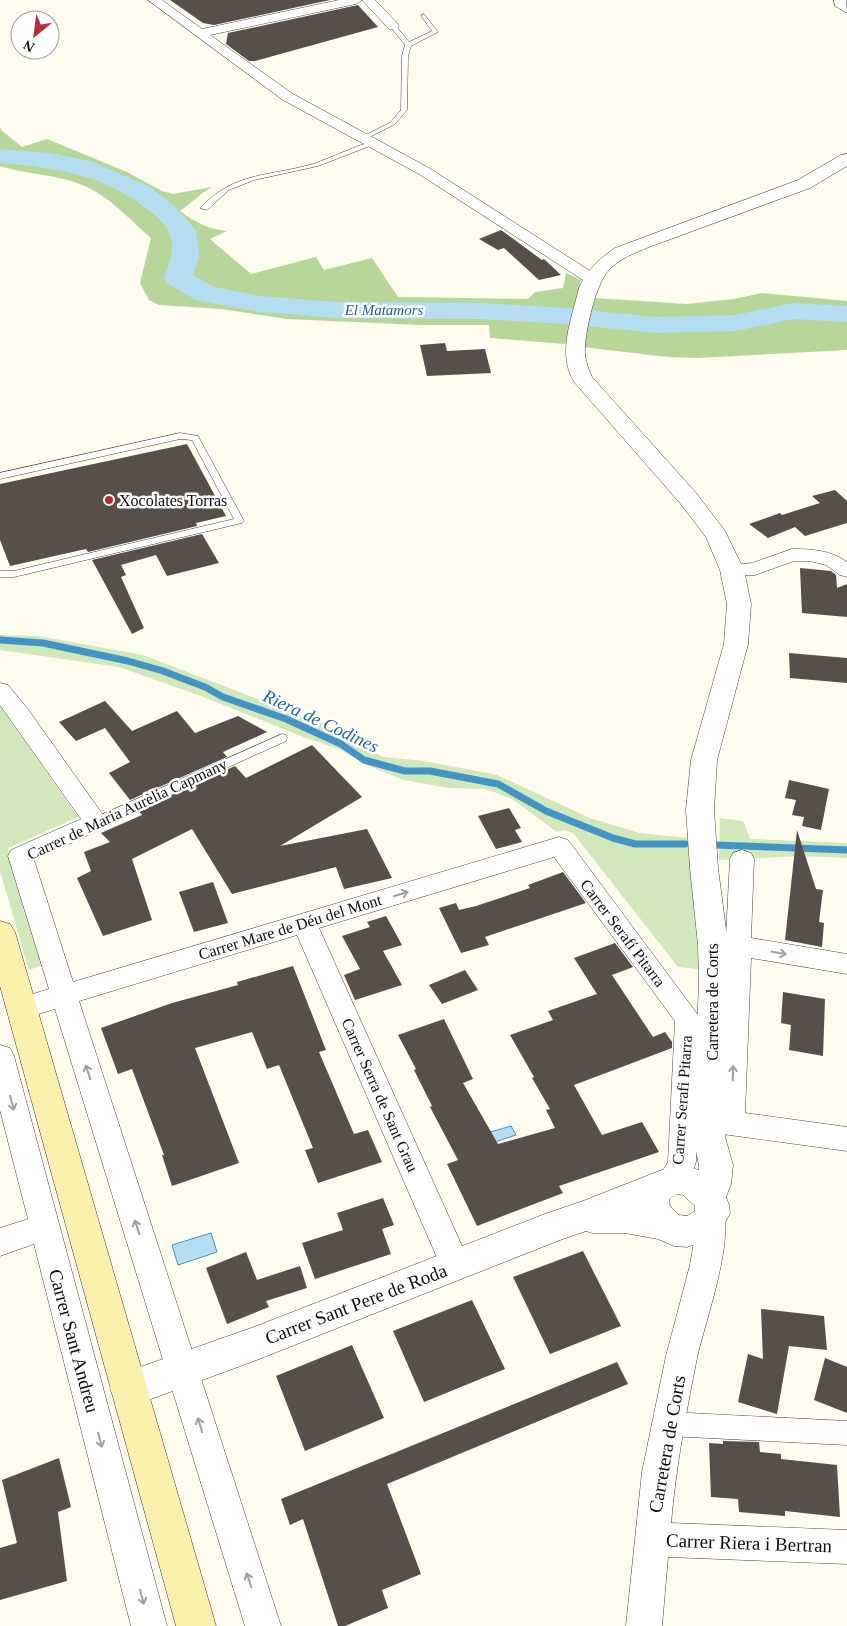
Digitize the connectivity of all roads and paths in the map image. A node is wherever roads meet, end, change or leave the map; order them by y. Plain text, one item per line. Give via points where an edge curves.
1 (154, 0) edge
2 (356, 0) edge
3 (368, 0) edge
4 (840, 0) edge
5 (847, 9) edge
6 (424, 16) dead end
7 (393, 26) joint
8 (202, 33) junction
9 (408, 44) junction
10 (368, 141) junction
11 (847, 159) edge
12 (204, 208) dead end
13 (560, 259) junction
14 (609, 261) junction
15 (590, 283) junction
16 (0, 476) edge
17 (732, 570) junction
18 (847, 571) edge
19 (0, 574) edge
20 (0, 690) edge
21 (282, 738) dead end
22 (96, 822) junction
23 (559, 846) joint
24 (742, 859) dead end
25 (304, 923) junction
26 (0, 932) edge
27 (726, 946) junction
28 (847, 964) edge
29 (64, 995) junction
30 (22, 1008) junction
31 (688, 1019) joint
32 (0, 1056) edge
33 (717, 1127) junction
34 (847, 1139) edge
35 (670, 1182) junction
36 (710, 1205) junction
37 (583, 1219) junction
38 (45, 1227) junction
39 (671, 1228) junction
40 (0, 1242) edge
41 (705, 1265) junction
42 (456, 1266) junction
43 (182, 1369) junction
44 (129, 1390) junction
45 (668, 1424) junction
46 (847, 1433) edge
47 (652, 1539) junction
48 (847, 1547) edge
49 (149, 1626) edge
50 (196, 1626) edge
51 (263, 1626) edge
52 (644, 1626) edge

1 - 8 street
2 - 8 street
3 - 7 street
4 - 5 street
6 - 9 lane via 435,32
7 - 9 lane
8 - 10 street via 294,101
9 - 10 lane via 404,110 393,123
10 - 12 lane via 316,165 252,178 227,189
10 - 13 street via 440,180
11 - 14 street via 804,184 643,243
13 - 14 street
13 - 15 street
14 - 15 street
15 - 17 street, Carretera de Corts via 575,347 582,380 702,516 717,536
16 - 19 lane via 180,436 196,438 239,521 14,574
17 - 18 street via 755,569 792,555 811,555 833,561
17 - 27 street, Carretera de Corts via 738,604 738,632 712,720 704,760 700,810 704,868
20 - 22 street
21 - 22 lane, Carrer de Maria Aurèlia Capmany
22 - 29 street, Carrer de Maria Aurèlia Capmany via 20,856
25 -> 23 street, Carrer Mare de Déu del Mont
23 - 31 street, Carrer Serafí Pitarra
24 - 27 street
25 - 29 street, Carrer Mare de Déu del Mont
25 - 42 street, Carrer Serra de Sant Grau
26 - 30 main road
27 -> 28 street
27 - 33 street, Carretera de Corts via 714,1007
29 - 30 street, Carrer Mare de Déu del Mont
43 -> 29 street
30 - 44 main road
31 - 35 street, Carrer Serafi Pitarra via 682,1162
32 -> 38 street, Carrer Sant Andreu
33 - 34 street
33 - 35 street, Carretera de Corts via 697,1163
33 - 36 street, Carretera de Corts
35 - 36 street via 695,1183
35 - 37 street, Carrer Sant Pere de Roda
35 - 39 street via 653,1195 652,1205 655,1215
36 - 39 street via 708,1221 701,1228 691,1231
36 - 41 street, Carretera de Corts via 711,1229
37 - 39 street, Carrer Sant Pere de Roda via 625,1218
37 - 42 street, Carrer Sant Pere de Roda via 557,1225
38 - 40 street
38 -> 49 street, Carrer Sant Andreu
39 - 41 street via 694,1246
41 - 45 street, Carretera de Corts
42 - 43 street, Carrer Sant Pere de Roda
43 - 44 street, Carrer Sant Pere de Roda
51 -> 43 street
44 - 50 main road
45 - 46 street
45 - 47 street, Carretera de Corts
47 - 48 street, Carrer Riera i Bertran
47 - 52 street, Carretera de Corts

